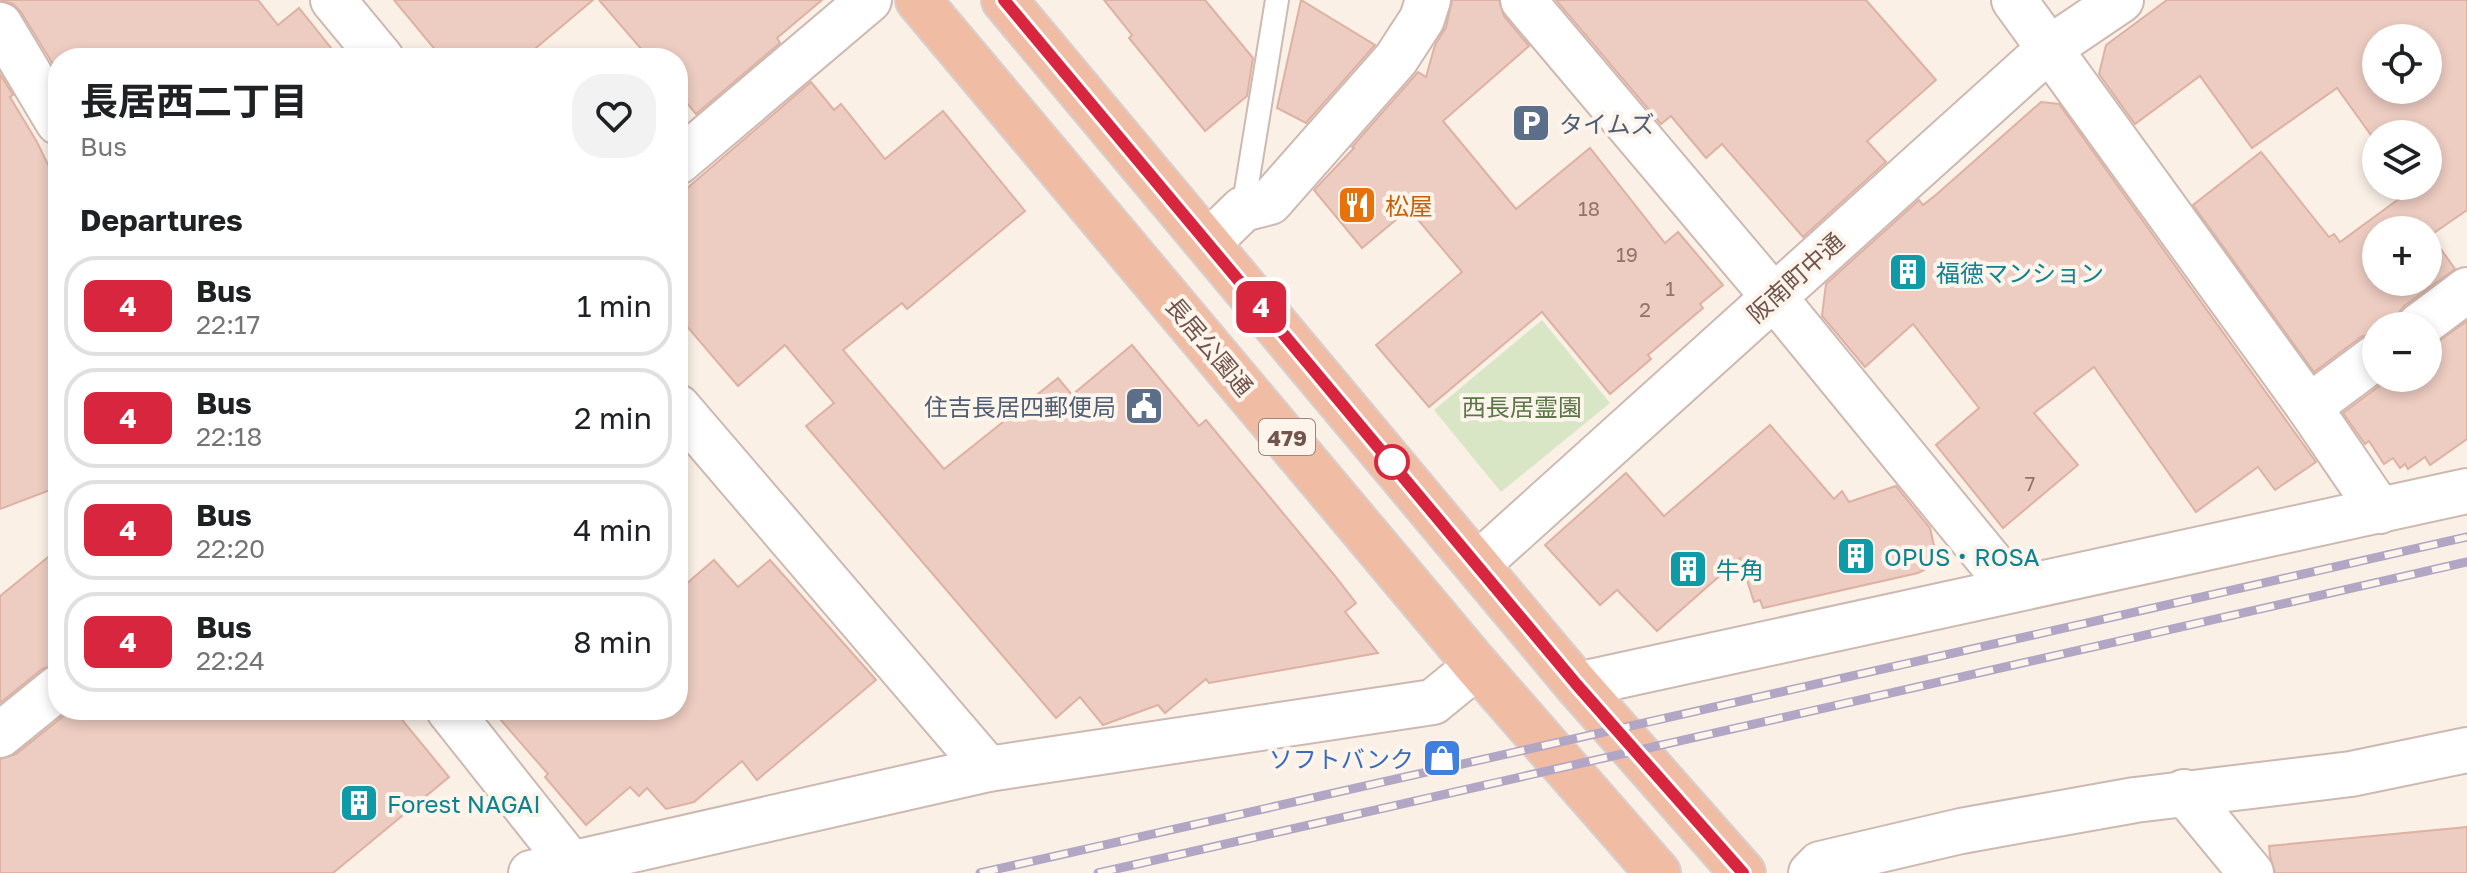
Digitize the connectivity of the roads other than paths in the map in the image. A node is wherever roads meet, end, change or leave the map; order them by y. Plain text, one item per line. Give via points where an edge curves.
1 (333, 0) edge
2 (869, 0) edge
3 (918, 0) edge
4 (1004, 0) edge
5 (1277, 0) edge
6 (1428, 0) edge
7 (1523, 0) edge
8 (2014, 0) edge
9 (2121, 0) edge
10 (0, 25) edge
11 (373, 48) edge
12 (2050, 48) junction
13 (48, 105) edge
14 (688, 154) edge
15 (1243, 209) junction
16 (1208, 243) junction
17 (2467, 290) edge
18 (1773, 296) junction
19 (2438, 312) edge
20 (2362, 367) edge
21 (2309, 407) junction
22 (688, 419) edge
23 (2467, 491) edge
24 (2380, 511) junction
25 (1478, 564) junction
26 (2013, 589) junction
27 (1477, 666) junction
28 (1577, 685) junction
29 (48, 696) edge
30 (467, 720) edge
31 (0, 735) edge
32 (2467, 750) edge
33 (988, 769) junction
34 (2184, 792) junction
35 (551, 868) edge
36 (1658, 873) edge
37 (1743, 873) edge
38 (1811, 873) edge
39 (2251, 873) edge

1 - 11 street
2 - 14 street
3 - 27 highway, 長居公園通 / 479
4 - 16 highway, 479
5 - 15 lane
6 - 15 street via 1396,59 1344,119 1270,202
7 - 18 street
8 - 12 street
9 - 12 street, 阪南町中通
10 - 13 street
12 - 18 street, 阪南町中通
12 - 21 street
15 - 16 street
16 - 25 highway, 479
17 - 19 street
18 - 25 street, 阪南町中通
18 - 26 street
20 - 21 street
21 - 24 street
22 - 33 street
23 - 24 street
24 - 26 street
25 - 28 highway, 479
26 - 28 street
27 - 33 street via 1433,702
27 - 36 highway, 長居公園通 / 479
28 - 37 highway, 479
29 - 31 street
30 - 35 street
32 - 34 street via 2351,774
33 - 35 street
34 - 38 street via 1961,831 1820,864
34 - 39 street

